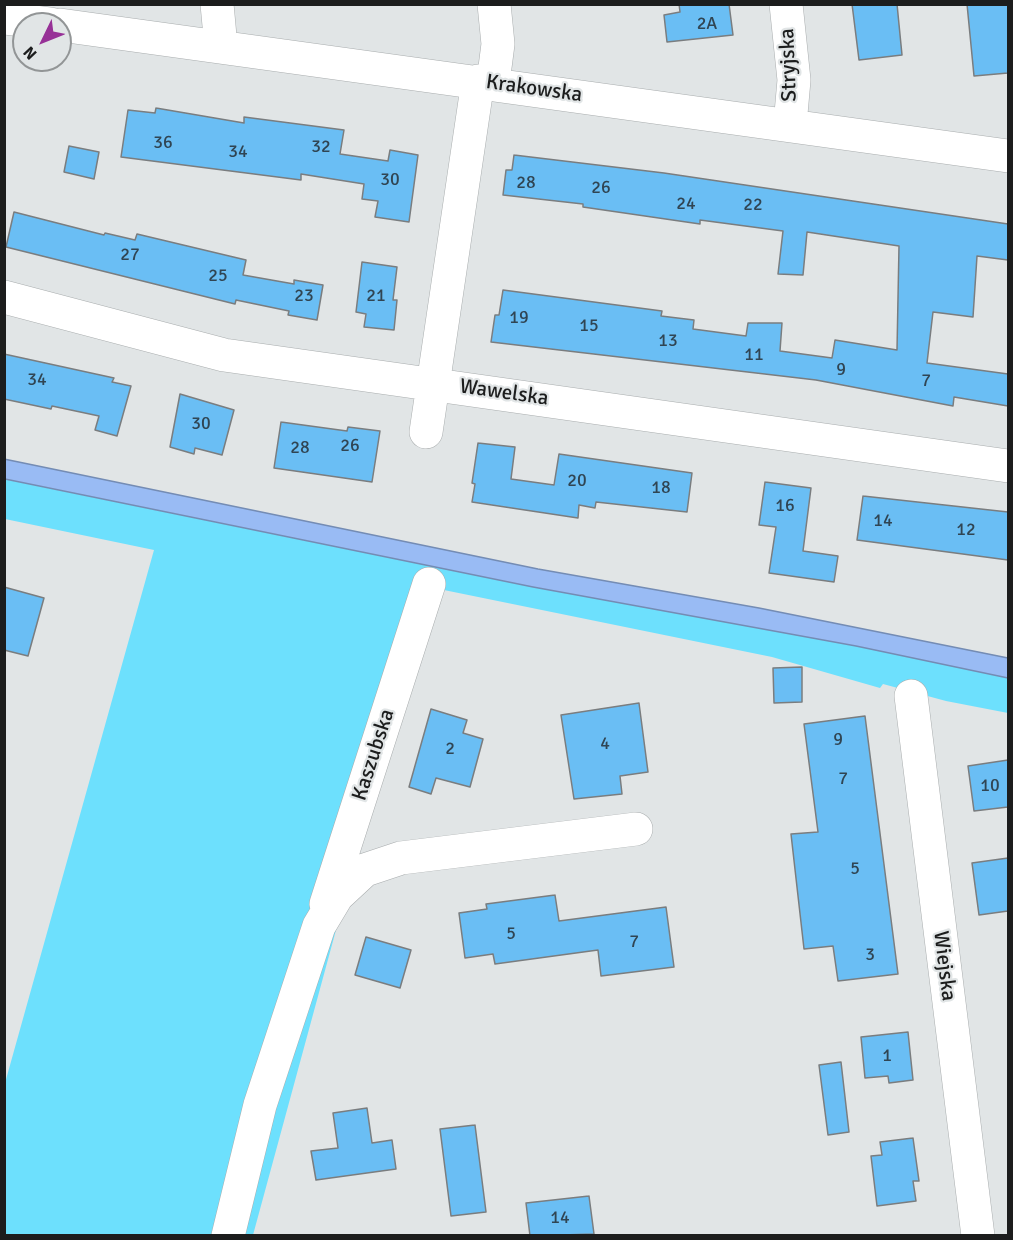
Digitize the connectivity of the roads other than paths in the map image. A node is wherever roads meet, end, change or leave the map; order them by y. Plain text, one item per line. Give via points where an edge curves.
1 (217, 4) edge
2 (494, 4) edge
3 (786, 4) edge
4 (82, 20) edge
5 (221, 47) junction
6 (485, 82) junction
7 (790, 125) junction
8 (1008, 156) edge
9 (4, 297) edge
10 (434, 384) junction
11 (426, 432) dead end
12 (1008, 466) edge
13 (429, 584) dead end
14 (910, 696) dead end
15 (636, 829) dead end
16 (319, 926) junction
17 (228, 1236) edge
18 (978, 1236) edge

1 - 5 street
2 - 6 street via 498,44
3 - 7 street, Stryjska via 794,80
4 - 5 street, Krakowska
5 - 6 street, Krakowska
6 - 7 street, Krakowska
6 - 10 street
7 - 8 street, Krakowska
9 - 10 street, Wawelska via 224,355
10 - 11 street
10 - 12 street, Wawelska
13 - 16 street, Kaszubska
14 - 18 street, Wiejska
15 - 16 street, Kaszubska via 401,858 365,870 337,897
16 - 17 street, Kaszubska via 260,1105

